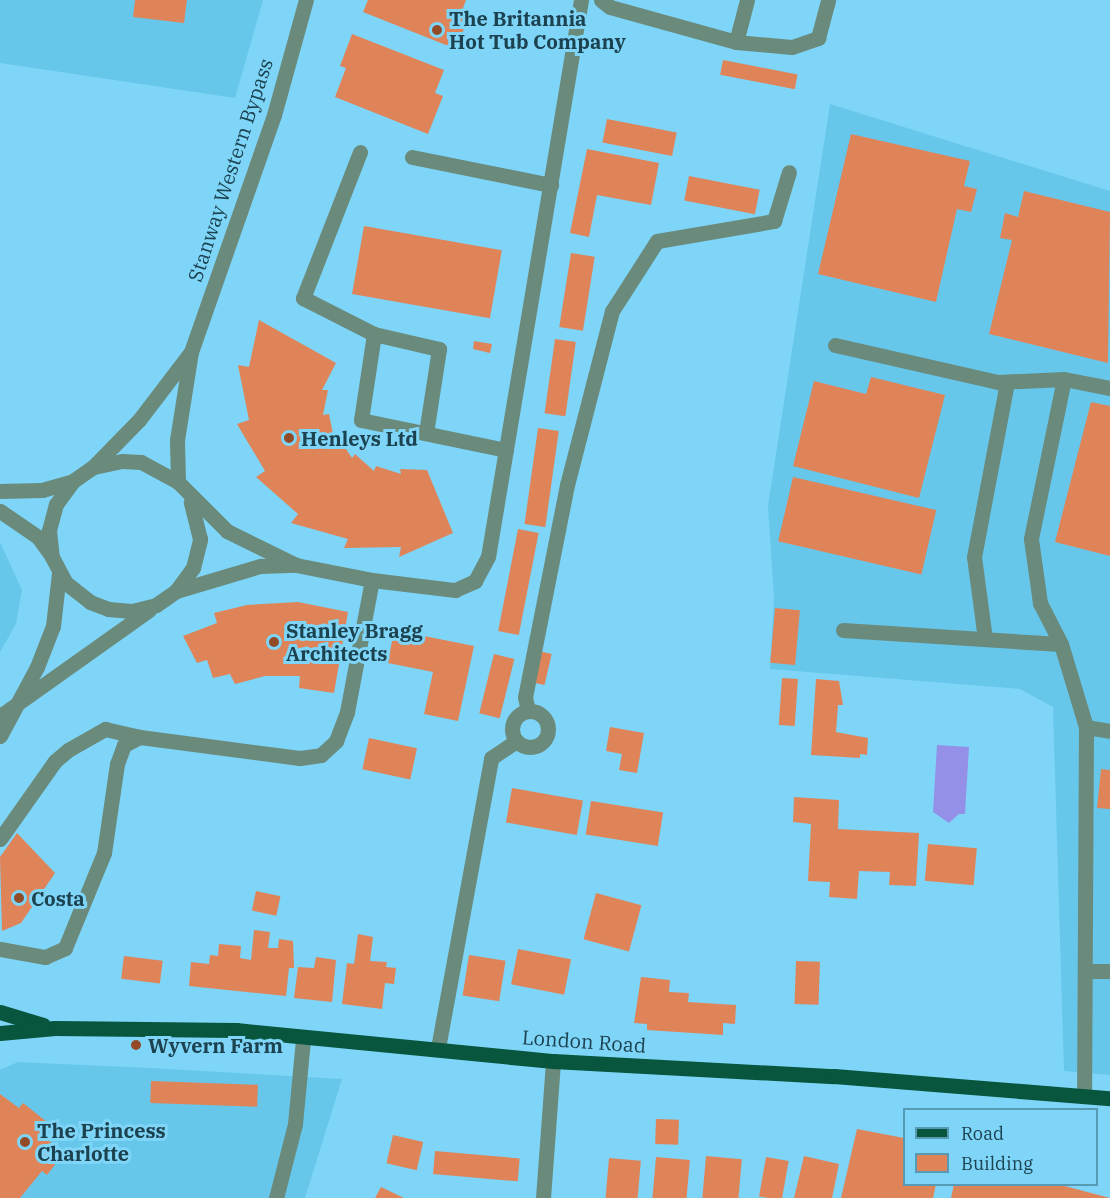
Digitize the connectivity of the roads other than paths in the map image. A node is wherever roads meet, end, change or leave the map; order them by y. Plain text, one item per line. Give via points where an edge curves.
1 (306, 0) edge
2 (581, 0) edge
3 (601, 0) edge
4 (747, 0) edge
5 (828, 0) edge
6 (736, 42) junction
7 (360, 152) dead end
8 (412, 157) dead end
9 (789, 172) dead end
10 (551, 185) junction
11 (374, 334) junction
12 (835, 345) dead end
13 (191, 352) junction
14 (1064, 379) junction
15 (1006, 382) junction
16 (1110, 388) edge
17 (426, 433) junction
18 (506, 450) junction
19 (93, 467) junction
20 (73, 481) junction
21 (178, 482) junction
22 (0, 491) edge
23 (189, 496) junction
24 (0, 511) edge
25 (52, 557) junction
26 (296, 565) junction
27 (59, 573) junction
28 (372, 580) junction
29 (176, 591) junction
30 (156, 605) junction
31 (843, 630) dead end
32 (985, 639) junction
33 (1061, 644) junction
34 (16, 707) junction
35 (528, 711) junction
36 (0, 717) edge
37 (1086, 727) junction
38 (1110, 731) edge
39 (0, 736) edge
40 (140, 737) junction
41 (516, 741) junction
42 (0, 838) edge
43 (0, 949) edge
44 (1086, 971) junction
45 (1110, 971) edge
46 (0, 1012) edge
47 (55, 1029) junction
48 (0, 1033) edge
49 (303, 1039) junction
50 (438, 1048) junction
51 (553, 1061) junction
52 (1084, 1095) junction
53 (1110, 1098) edge
54 (276, 1198) edge
55 (543, 1198) edge

1 - 13 street, Stanway Western Bypass via 274,115
2 - 10 street
3 - 6 street via 610,7
4 - 6 street
5 - 6 street via 818,38 792,46
7 - 11 street via 303,298
8 - 10 street
9 - 35 street via 774,221 657,241 612,311 567,485 525,697
10 - 18 street
11 - 17 street via 439,349
11 - 17 street via 361,420
12 - 15 street
13 - 19 street, Stanway Western Bypass via 139,420
13 - 21 street, Stanway Western Bypass via 177,440
14 - 15 street
14 - 16 street
14 - 33 street via 1031,539 1040,603
15 - 32 street via 974,557
17 - 18 street
18 - 28 street via 488,557 475,581 455,590
19 - 20 street
19 - 21 street via 141,462
20 - 22 street via 42,490
20 - 25 street via 56,504 50,530
21 - 23 street
23 - 26 street via 227,531
23 - 29 street via 198,516 200,539 194,568
24 - 25 street via 39,537
25 - 27 street
26 - 28 street
26 - 29 street via 260,566
27 - 30 street via 90,602 108,609 132,611
27 - 34 street via 53,626
28 - 40 street via 347,712 336,741 321,756 300,758
29 - 30 street
30 - 34 street
31 - 32 street
32 - 33 street
33 - 37 street
34 - 36 street
34 - 39 street
35 - 41 street via 513,722
35 - 41 street via 546,719 546,738 531,747
37 - 38 street
37 - 44 street
40 - 42 street via 105,729 68,750 55,761
40 - 43 street via 124,745 117,764 104,853 65,948 45,957
41 - 50 street via 491,758
44 - 45 street
44 - 52 street
46 - 47 main road, London Road
47 - 48 main road, London Road
47 - 49 main road, London Road via 236,1030
49 - 50 main road, London Road
49 - 54 street via 295,1124
50 - 51 main road, London Road
51 - 52 main road, London Road
51 - 55 street
52 - 53 main road, London Road

